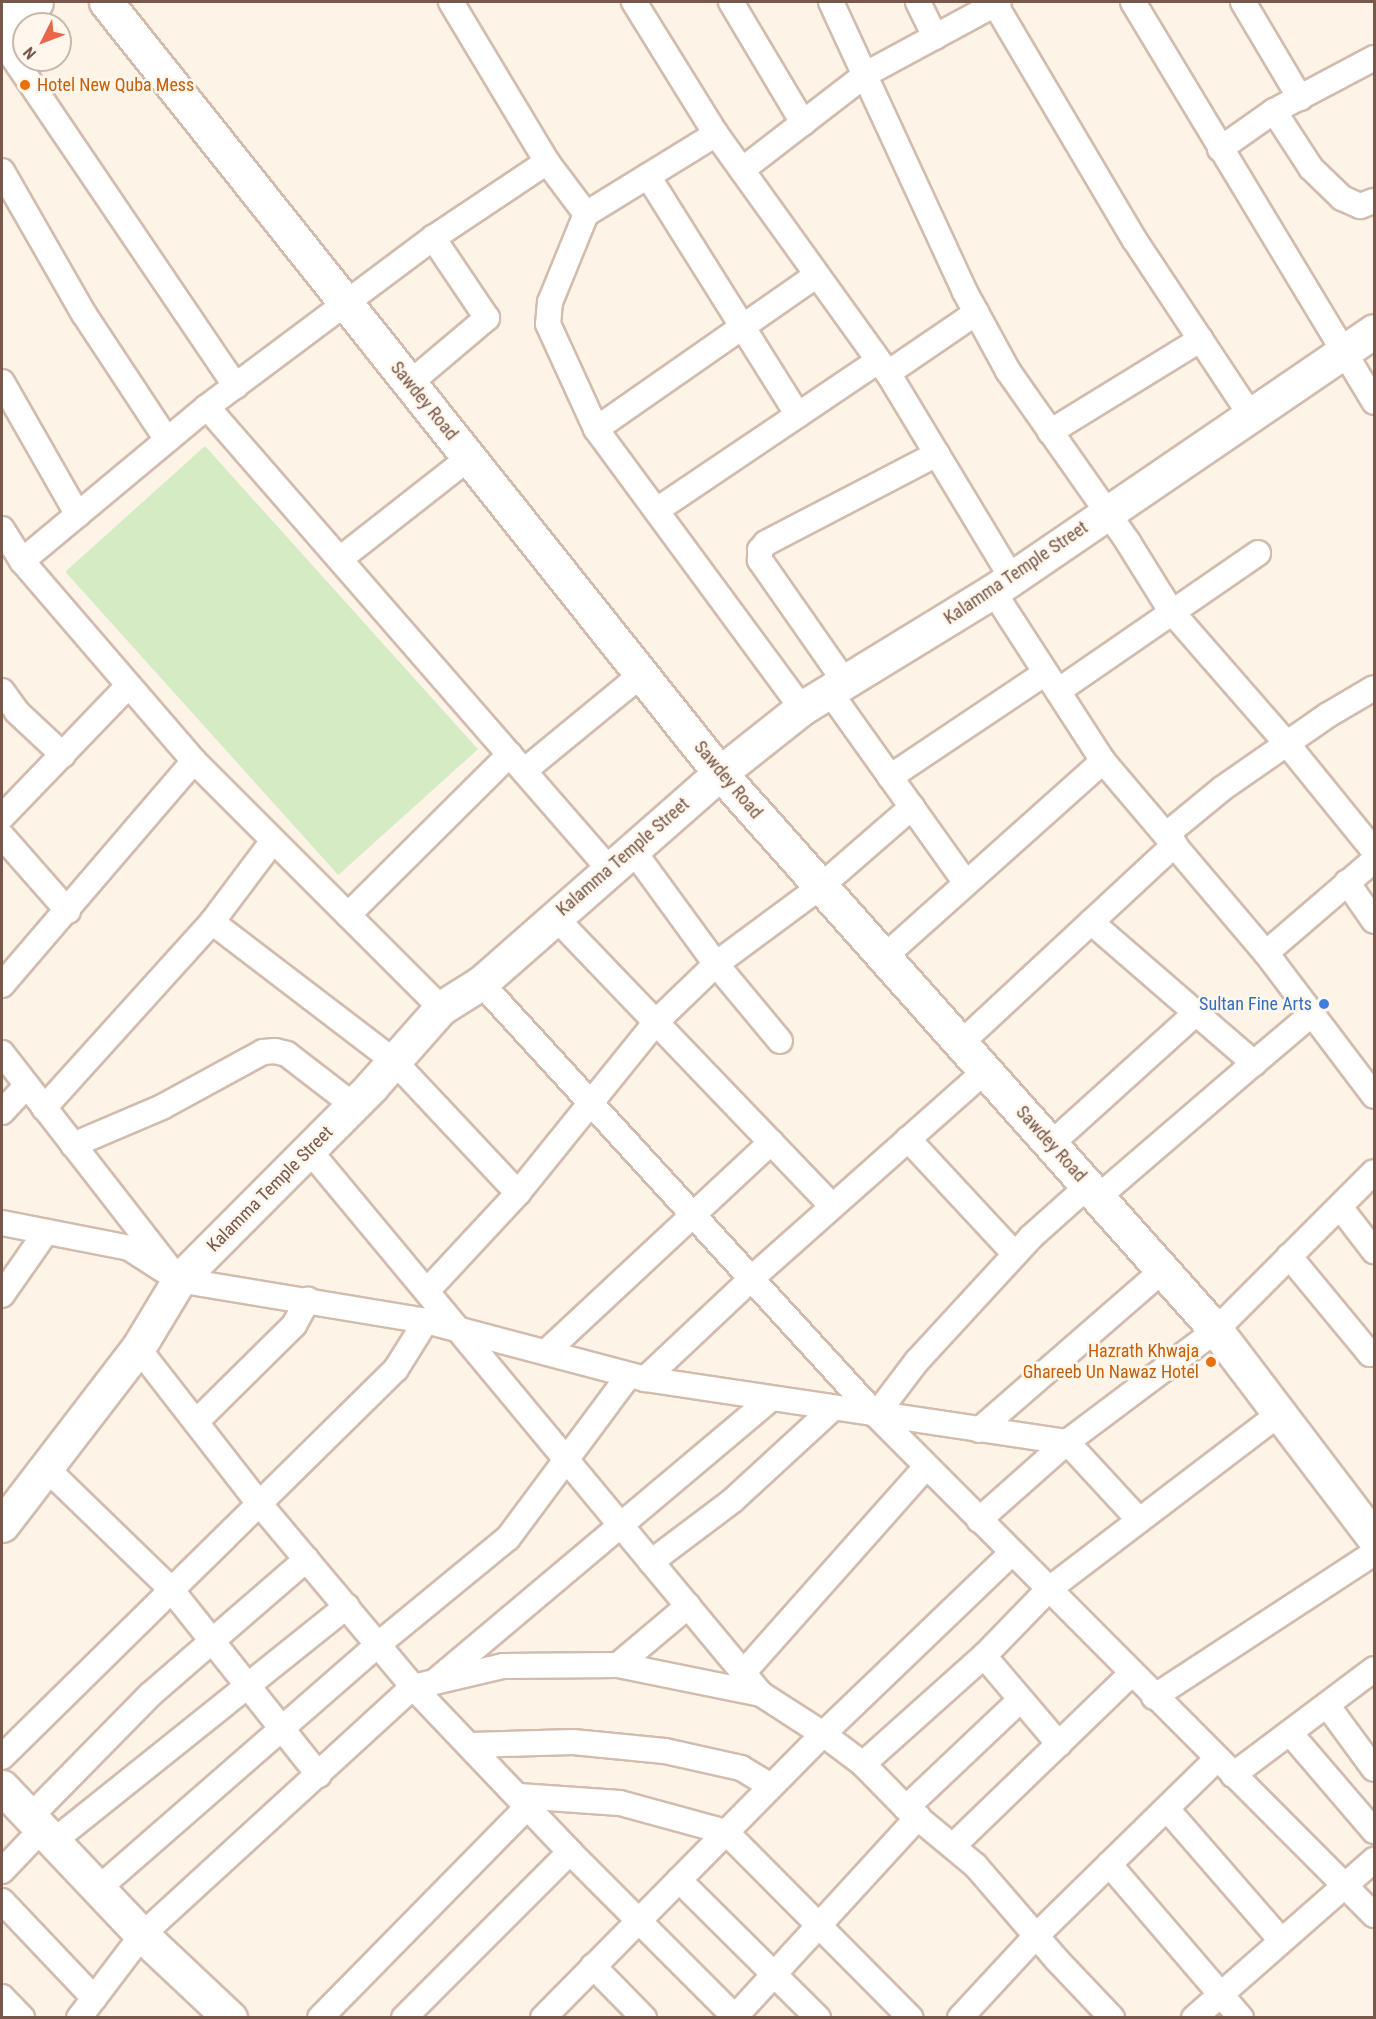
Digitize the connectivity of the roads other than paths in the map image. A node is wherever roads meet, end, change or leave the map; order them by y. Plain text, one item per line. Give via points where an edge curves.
1 (36, 2) edge
2 (106, 2) edge
3 (451, 2) edge
4 (634, 2) edge
5 (731, 2) edge
6 (831, 2) edge
7 (918, 2) edge
8 (1132, 2) edge
9 (1243, 2) edge
10 (997, 3) edge
11 (2, 22) edge
12 (935, 37) junction
13 (2, 41) edge
14 (1374, 57) edge
15 (866, 74) junction
16 (1300, 98) junction
17 (1274, 111) junction
18 (803, 123) junction
19 (716, 134) junction
20 (1220, 149) junction
21 (547, 162) junction
22 (742, 170) junction
23 (2, 171) edge
24 (648, 176) junction
25 (1374, 201) edge
26 (586, 214) junction
27 (433, 238) junction
28 (817, 275) junction
29 (347, 304) junction
30 (976, 313) junction
31 (744, 329) junction
32 (1374, 331) edge
33 (1202, 339) junction
34 (1341, 352) junction
35 (883, 367) junction
36 (2, 382) edge
37 (410, 383) junction
38 (236, 386) junction
39 (1374, 402) edge
40 (207, 407) junction
41 (1249, 413) junction
42 (798, 415) junction
43 (597, 429) junction
44 (1050, 432) junction
45 (167, 440) junction
46 (937, 454) junction
47 (469, 458) junction
48 (657, 510) junction
49 (1106, 513) junction
50 (78, 515) junction
51 (2, 529) edge
52 (1258, 553) dead end
53 (340, 559) junction
54 (22, 561) junction
55 (1002, 584) junction
56 (1171, 611) junction
57 (642, 674) junction
58 (1051, 682) junction
59 (128, 686) junction
60 (837, 686) junction
61 (1374, 688) edge
62 (2, 691) edge
63 (802, 708) junction
64 (1288, 745) junction
65 (63, 755) junction
66 (194, 760) junction
67 (1103, 761) junction
68 (517, 762) junction
69 (720, 773) junction
70 (890, 777) junction
71 (912, 807) junction
72 (2, 817) edge
73 (2, 836) edge
74 (1171, 839) junction
75 (272, 842) junction
76 (1374, 851) edge
77 (621, 859) junction
78 (1374, 860) edge
79 (1347, 882) junction
80 (966, 883) junction
81 (820, 887) junction
82 (68, 911) junction
83 (348, 915) junction
84 (554, 916) junction
85 (1374, 921) edge
86 (212, 922) junction
87 (1091, 922) junction
88 (1266, 953) junction
89 (884, 957) junction
90 (716, 964) junction
91 (481, 983) junction
92 (2, 985) edge
93 (441, 1008) junction
94 (1196, 1013) junction
95 (1312, 1014) junction
96 (657, 1021) junction
97 (780, 1041) dead end
98 (961, 1043) junction
99 (2, 1053) edge
100 (394, 1061) junction
101 (1254, 1063) junction
102 (985, 1071) junction
103 (25, 1087) junction
104 (1374, 1096) edge
105 (590, 1101) junction
106 (353, 1105) junction
107 (44, 1108) junction
108 (2, 1112) edge
109 (908, 1139) junction
110 (771, 1142) junction
111 (1051, 1144) junction
112 (73, 1145) junction
113 (309, 1150) junction
114 (1374, 1172) edge
115 (1093, 1192) junction
116 (518, 1193) junction
117 (832, 1206) junction
118 (1340, 1207) junction
119 (694, 1215) junction
120 (2, 1223) edge
121 (46, 1232) junction
122 (1374, 1251) edge
123 (1015, 1254) junction
124 (1289, 1256) junction
125 (1163, 1270) junction
126 (752, 1278) junction
127 (179, 1280) junction
128 (427, 1291) junction
129 (2, 1295) edge
130 (308, 1300) junction
131 (426, 1321) junction
132 (459, 1328) junction
133 (1216, 1330) junction
134 (138, 1348) junction
135 (1374, 1350) edge
136 (546, 1352) junction
137 (637, 1377) junction
138 (771, 1399) junction
139 (833, 1408) junction
140 (1280, 1413) junction
141 (876, 1415) junction
142 (196, 1422) junction
143 (979, 1430) junction
144 (1067, 1442) junction
145 (567, 1459) junction
146 (927, 1467) junction
147 (46, 1468) junction
148 (258, 1502) junction
149 (979, 1520) junction
150 (1139, 1520) junction
151 (620, 1523) junction
152 (2, 1525) edge
153 (1374, 1538) edge
154 (1012, 1553) junction
155 (1374, 1553) edge
156 (308, 1560) junction
157 (651, 1562) junction
158 (170, 1588) junction
159 (1048, 1590) junction
160 (347, 1606) junction
161 (688, 1606) junction
162 (213, 1641) junction
163 (380, 1643) junction
164 (984, 1656) junction
165 (618, 1665) junction
166 (1374, 1669) edge
167 (743, 1673) junction
168 (1131, 1674) junction
169 (248, 1684) junction
170 (424, 1684) junction
171 (760, 1694) junction
172 (1154, 1697) junction
173 (1019, 1701) junction
174 (1327, 1705) junction
175 (284, 1728) junction
176 (1290, 1733) junction
177 (823, 1734) junction
178 (1059, 1744) junction
179 (470, 1745) junction
180 (2, 1757) edge
181 (863, 1764) junction
182 (1225, 1767) junction
183 (1374, 1769) edge
184 (319, 1775) junction
185 (771, 1786) junction
186 (2, 1787) edge
187 (524, 1801) junction
188 (1167, 1809) junction
189 (912, 1813) junction
190 (43, 1828) junction
191 (1374, 1831) edge
192 (726, 1832) junction
193 (954, 1846) junction
194 (570, 1852) junction
195 (1374, 1860) edge
196 (1109, 1864) junction
197 (2, 1871) edge
198 (679, 1880) junction
199 (1344, 1885) junction
200 (99, 1888) junction
201 (2, 1901) edge
202 (1374, 1916) edge
203 (642, 1921) junction
204 (819, 1926) junction
205 (142, 1935) junction
206 (1036, 1936) junction
207 (1281, 1940) junction
208 (593, 1966) junction
209 (774, 1974) junction
210 (1221, 1994) junction
211 (2, 1997) edge
212 (94, 1998) junction
213 (547, 2016) edge
214 (735, 2017) edge
215 (22, 2018) edge
216 (79, 2018) edge
217 (230, 2018) edge
218 (320, 2018) edge
219 (404, 2018) edge
220 (644, 2018) edge
221 (818, 2018) edge
222 (911, 2018) edge
223 (960, 2018) edge
224 (1112, 2018) edge
225 (1194, 2018) edge
226 (1241, 2018) edge

1 - 11 street
2 - 29 street, Sawdey Road
3 - 21 street
4 - 19 street
5 - 18 street
6 - 15 street
7 - 12 street
8 - 20 street
9 - 16 street
10 - 12 street
10 - 33 street via 1128,229
12 - 15 street
13 - 38 street
14 - 16 street
15 - 18 street
15 - 30 street
16 - 17 street
17 - 20 street
17 - 25 street via 1311,168 1342,198 1360,206
18 - 22 street
19 - 22 street
19 - 24 street
20 - 34 street
21 - 26 street
21 - 27 street
22 - 28 street
23 - 45 street via 84,314
24 - 26 street
24 - 31 street
26 - 43 street via 550,302 548,324
27 - 29 street
27 - 37 street via 487,318
28 - 31 street
28 - 35 street
29 - 37 street, Sawdey Road
29 - 38 street
30 - 35 street
30 - 44 street via 1008,371
31 - 42 street
31 - 43 street
32 - 34 street, Kalamma Temple Street
33 - 41 street
33 - 44 street
34 - 39 street
34 - 41 street, Kalamma Temple Street
35 - 42 street
35 - 46 street
36 - 50 street
37 - 47 street, Sawdey Road
38 - 40 street
40 - 45 street
40 - 53 street
41 - 49 street, Kalamma Temple Street
42 - 48 street
43 - 48 street
44 - 49 street
45 - 50 street
46 - 55 street
46 - 60 street via 766,543 760,550 760,560
47 - 53 street
47 - 57 street, Sawdey Road
48 - 63 street
49 - 55 street, Kalamma Temple Street
49 - 56 street
50 - 54 street
51 - 54 street
52 - 56 street
53 - 68 street
54 - 59 street
55 - 58 street
55 - 60 street, Kalamma Temple Street
56 - 58 street
56 - 64 street
57 - 68 street
57 - 69 street, Sawdey Road
58 - 67 street
58 - 70 street
59 - 65 street
59 - 66 street
60 - 63 street, Kalamma Temple Street
60 - 70 street
61 - 64 street
62 - 65 street via 17,712
63 - 69 street, Kalamma Temple Street
64 - 74 street via 1223,788
64 - 76 street
65 - 72 street
66 - 75 street
66 - 82 street
67 - 74 street
67 - 80 street
68 - 77 street
68 - 83 street
69 - 77 street, Kalamma Temple Street
69 - 81 street, Sawdey Road
70 - 71 street
71 - 80 street
71 - 81 street
73 - 82 street
74 - 87 street
74 - 88 street
75 - 83 street
75 - 86 street
77 - 84 street, Kalamma Temple Street
77 - 90 street
78 - 79 street
79 - 85 street
79 - 88 street
80 - 89 street
81 - 89 street, Sawdey Road
81 - 90 street
82 - 92 street
83 - 93 street
84 - 91 street, Kalamma Temple Street
84 - 96 street
86 - 100 street
86 - 107 street
87 - 94 street
87 - 98 street
88 - 95 street
89 - 98 street, Sawdey Road
90 - 96 street
90 - 97 street
91 - 93 street, Kalamma Temple Street
91 - 105 street
93 - 100 street, Kalamma Temple Street
94 - 101 street
94 - 111 street
95 - 101 street
95 - 104 street
96 - 105 street
96 - 110 street
98 - 102 street, Sawdey Road
99 - 103 street
100 - 106 street, Kalamma Temple Street
100 - 116 street
101 - 115 street
102 - 109 street
102 - 111 street, Sawdey Road
103 - 107 street
103 - 108 street
105 - 116 street
105 - 119 street
106 - 112 street via 287,1054 263,1052 162,1107
106 - 113 street, Kalamma Temple Street
107 - 112 street
109 - 117 street
109 - 123 street
110 - 117 street
110 - 119 street
111 - 115 street, Sawdey Road
112 - 127 street
113 - 127 street, Kalamma Temple Street
113 - 128 street
114 - 118 street
115 - 123 street
115 - 125 street, Sawdey Road
116 - 128 street
117 - 126 street
118 - 122 street
118 - 124 street
119 - 126 street
119 - 136 street
120 - 121 street
121 - 127 street via 129,1248
121 - 129 street
123 - 141 street via 917,1361
124 - 133 street
124 - 135 street via 1370,1354
125 - 133 street, Sawdey Road
125 - 143 street
126 - 137 street
126 - 141 street
127 - 130 street
127 - 134 street, Kalamma Temple Street
128 - 132 street
130 - 131 street
130 - 142 street via 294,1325
131 - 132 street
131 - 148 street via 396,1369
132 - 136 street
132 - 145 street
133 - 140 street, Sawdey Road
133 - 144 street
134 - 142 street
134 - 147 street, Kalamma Temple Street
136 - 137 street
137 - 138 street
137 - 145 street
138 - 139 street
138 - 151 street
139 - 141 street
139 - 157 street via 732,1501
140 - 150 street
140 - 153 street, Sawdey Road
141 - 143 street
141 - 146 street
142 - 148 street
143 - 144 street
144 - 149 street
144 - 150 street
145 - 151 street
145 - 163 street via 508,1538
146 - 149 street
146 - 167 street
147 - 152 street, Kalamma Temple Street
147 - 158 street
148 - 156 street
148 - 158 street
149 - 154 street
150 - 159 street
151 - 157 street
151 - 170 street
154 - 159 street
154 - 177 street
155 - 172 street
156 - 160 street
156 - 162 street
157 - 161 street
158 - 162 street
158 - 180 street
159 - 164 street
159 - 168 street
160 - 163 street
160 - 169 street
161 - 165 street
161 - 167 street
162 - 169 street
162 - 190 street via 151,1694
163 - 170 street
163 - 175 street
164 - 173 street
164 - 181 street
165 - 170 street via 503,1666
165 - 171 street
166 - 174 street
167 - 171 street
168 - 172 street
168 - 178 street
169 - 175 street
169 - 190 street
170 - 179 street
170 - 184 street
171 - 177 street
172 - 182 street
173 - 178 street
173 - 189 street
174 - 176 street
174 - 183 street
175 - 184 street
175 - 200 street
176 - 182 street
176 - 191 street
177 - 181 street
177 - 185 street
178 - 193 street
179 - 185 street via 573,1742 665,1751 741,1768
179 - 187 street
181 - 189 street
182 - 188 street
182 - 199 street
184 - 205 street
185 - 192 street
186 - 190 street
187 - 192 street via 620,1803
187 - 194 street
187 - 218 street
188 - 196 street
188 - 207 street
189 - 193 street
189 - 204 street
190 - 197 street
190 - 200 street
192 - 198 street
192 - 204 street
193 - 206 street
194 - 203 street
194 - 219 street
195 - 199 street
196 - 206 street
196 - 210 street
198 - 203 street
198 - 209 street
199 - 202 street
199 - 207 street
200 - 205 street
201 - 212 street
203 - 208 street
203 - 214 street
204 - 209 street
204 - 222 street
205 - 212 street
205 - 217 street
206 - 223 street
206 - 224 street
207 - 210 street
208 - 213 street
208 - 220 street
209 - 214 street
209 - 221 street
210 - 225 street
210 - 226 street
211 - 215 street
212 - 216 street

